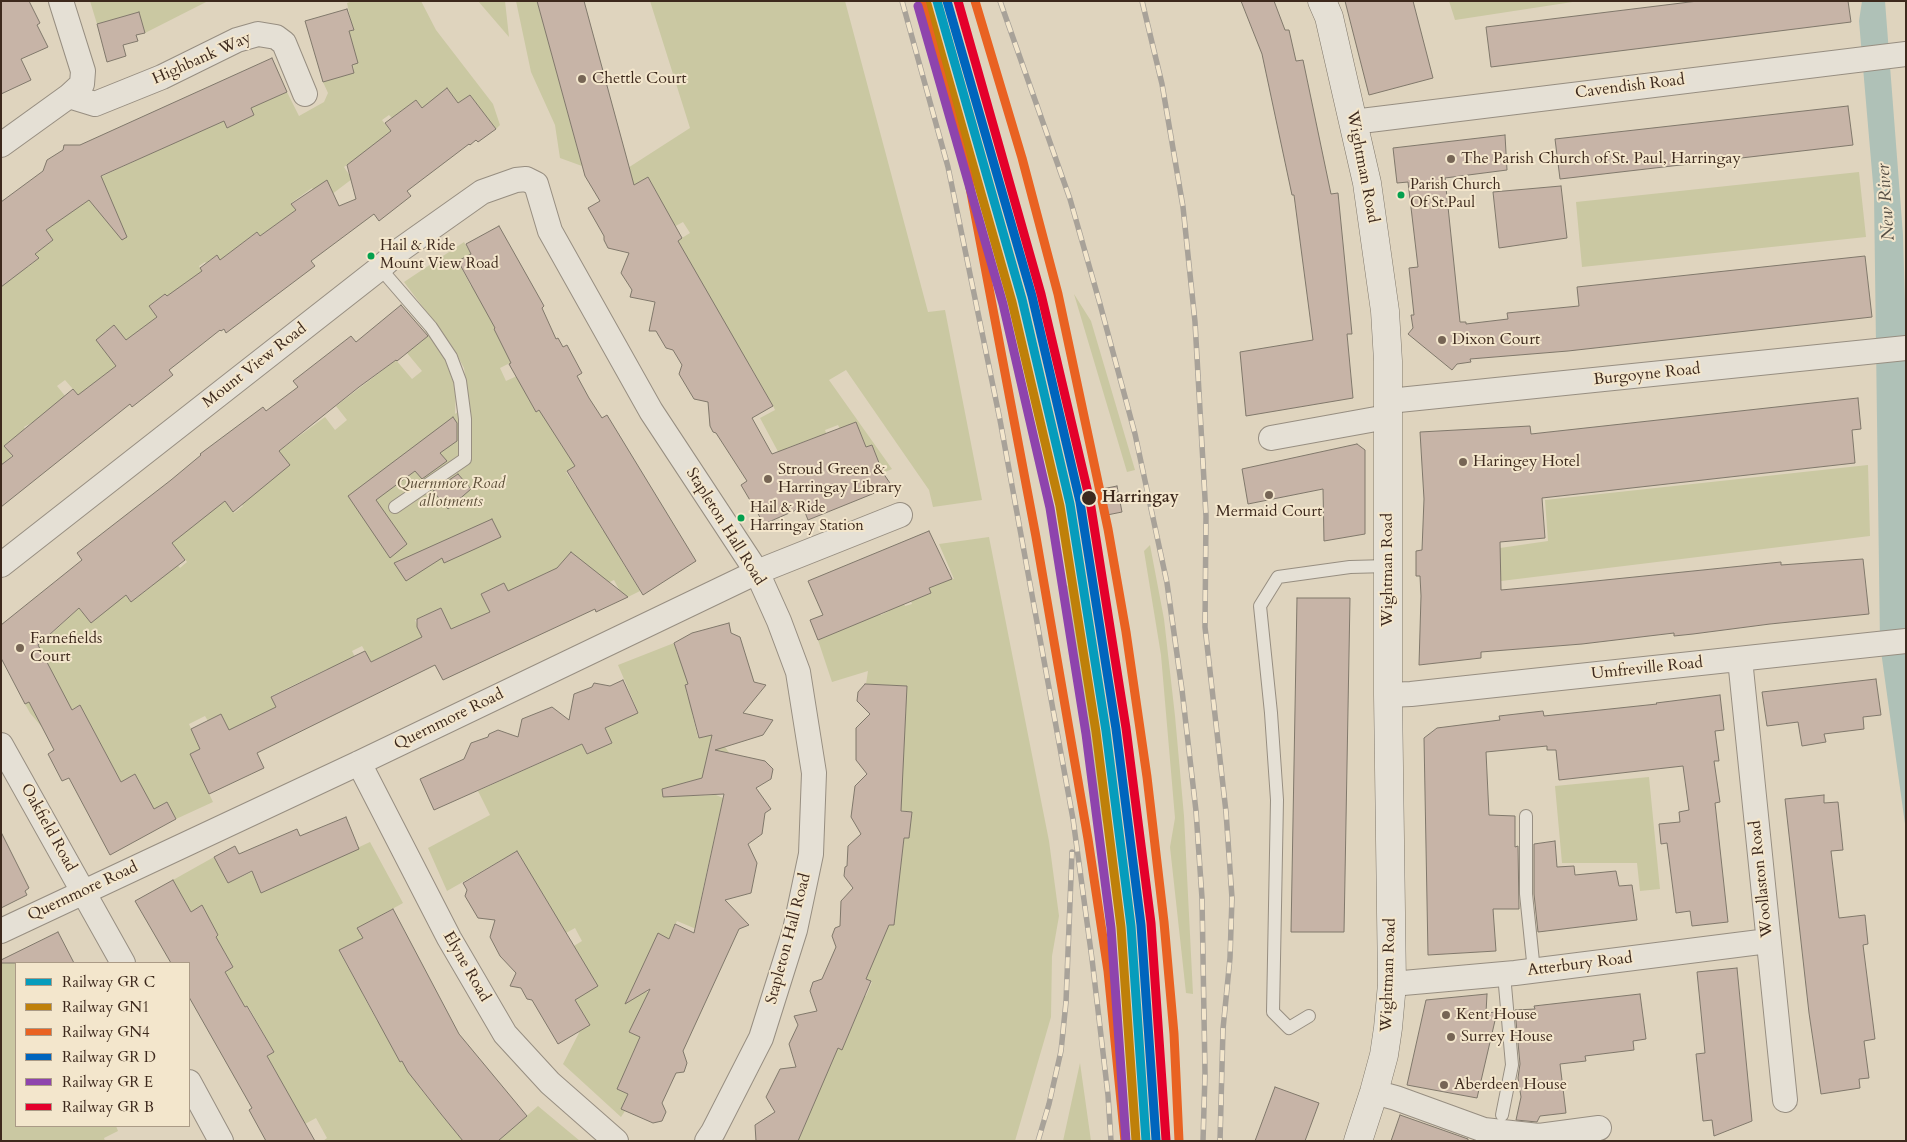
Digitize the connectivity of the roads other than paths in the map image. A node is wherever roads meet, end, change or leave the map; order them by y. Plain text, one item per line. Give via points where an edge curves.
1 (61, 1) edge
2 (1322, 1) edge
3 (1906, 54) edge
4 (75, 90) junction
5 (306, 94) dead end
6 (1354, 122) junction
7 (1, 145) edge
8 (516, 180) joint
9 (380, 268) junction
10 (1906, 348) edge
11 (1388, 409) junction
12 (1271, 438) dead end
13 (395, 508) dead end
14 (900, 515) dead end
15 (1, 565) edge
16 (1388, 566) junction
17 (756, 572) junction
18 (1906, 642) edge
19 (1740, 659) junction
20 (1388, 695) junction
21 (1, 745) edge
22 (359, 762) junction
23 (1526, 816) dead end
24 (83, 891) junction
25 (1, 931) edge
26 (1768, 940) junction
27 (122, 962) edge
28 (1534, 971) junction
29 (1504, 974) junction
30 (1392, 984) junction
31 (1309, 1016) dead end
32 (190, 1084) edge
33 (1374, 1092) junction
34 (1785, 1100) dead end
35 (1502, 1115) dead end
36 (1599, 1128) dead end
37 (221, 1141) edge
38 (616, 1141) edge
39 (707, 1141) edge
40 (1358, 1141) edge

1 - 4 street via 83,71
2 - 6 main road, Wightman Road
3 - 6 street, Cavendish Road
4 - 5 street, Highbank Way via 95,104 162,77 237,40 258,34 276,37 284,43
4 - 7 street
6 - 11 main road, Wightman Road via 1367,182 1385,311
8 - 9 street, Mount View Road via 482,192
8 - 17 street, Stapleton Hall Road via 536,184 550,231 651,411
9 - 13 lane via 431,327 451,358 460,381 465,419 466,459
9 - 15 street, Mount View Road
10 - 11 street, Burgoyne Road
11 - 12 street, Burgoyne Road
11 - 16 main road, Wightman Road
14 - 17 street, Quernmore Road
16 - 20 main road, Wightman Road
16 - 31 lane via 1350,567 1278,577 1260,606 1277,800 1273,1012 1289,1028
17 - 22 street, Quernmore Road
17 - 39 street, Stapleton Hall Road via 798,672 814,773 810,854 795,930 761,1038
18 - 19 street, Umfreville Road
19 - 20 street, Umfreville Road
19 - 26 street, Woollaston Road
20 - 30 main road, Wightman Road
21 - 24 street, Oakfield Road
22 - 24 street, Quernmore Road
22 - 38 street, Elyne Road via 449,938 505,1034 550,1083
23 - 28 lane via 1526,894
24 - 25 street, Quernmore Road
24 - 27 street, Oakfield Road
26 - 28 street, Atterbury Road
26 - 34 street, Woollaston Road
28 - 29 street, Atterbury Road
29 - 30 street, Atterbury Road
29 - 35 lane via 1512,1065
30 - 33 main road, Wightman Road via 1384,1055
32 - 37 street
33 - 36 street via 1484,1130 1539,1136
33 - 40 main road, Wightman Road

